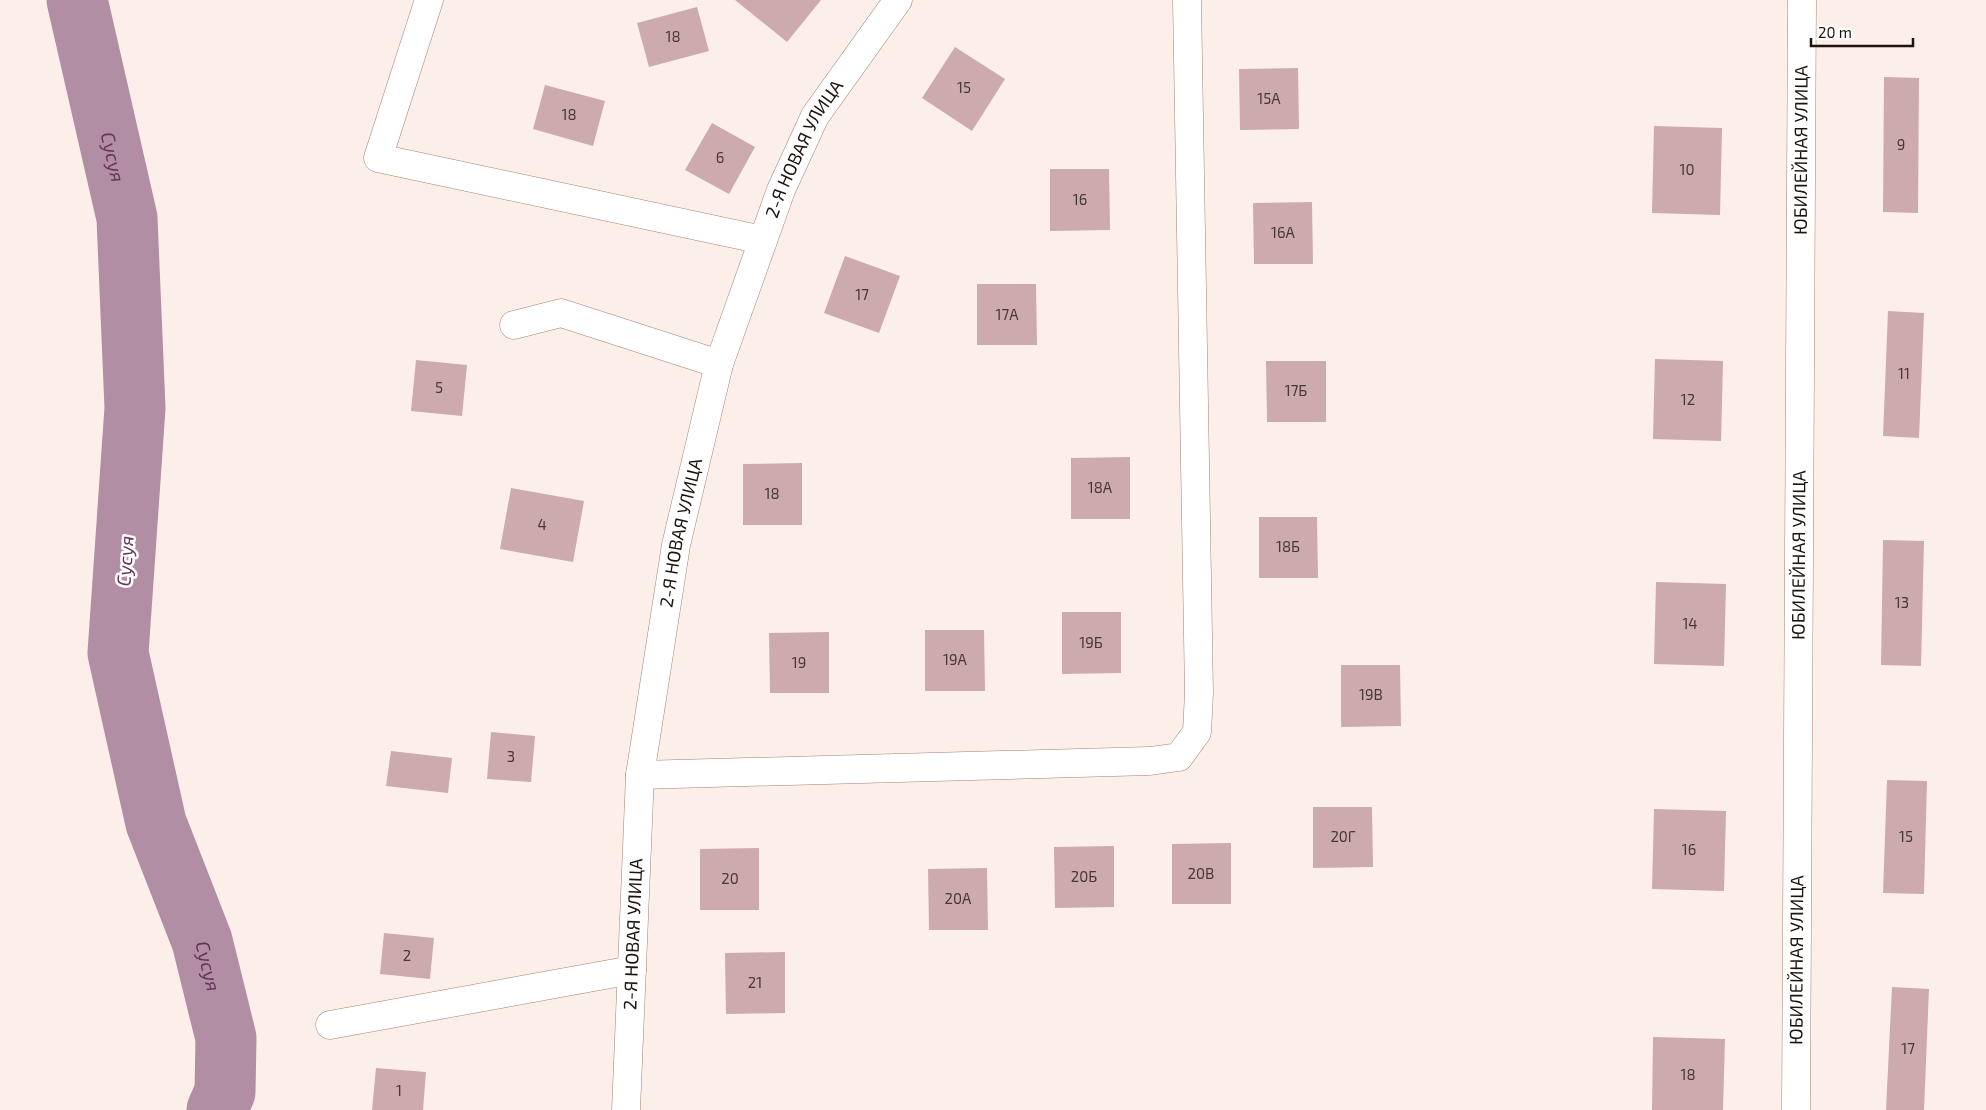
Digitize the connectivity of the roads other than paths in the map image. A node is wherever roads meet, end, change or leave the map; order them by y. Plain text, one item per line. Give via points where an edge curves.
1 (428, 0) edge
2 (898, 0) edge
3 (1187, 0) edge
4 (1802, 0) edge
5 (763, 240) junction
6 (514, 325) dead end
7 (718, 364) junction
8 (640, 775) junction
9 (632, 970) junction
10 (330, 1025) dead end
11 (626, 1110) edge
12 (1796, 1110) edge

1 - 5 street via 378,158
2 - 5 street, 2-Я НОВАЯ УЛИЦА via 815,116 781,190
3 - 8 street via 1199,683 1197,732 1179,757 1150,761
4 - 12 street, ЮБИЛЕЙНАЯ УЛИЦА
5 - 7 street, 2-Я НОВАЯ УЛИЦА
6 - 7 street via 561,313
7 - 8 street, 2-Я НОВАЯ УЛИЦА via 676,545
8 - 9 street, 2-Я НОВАЯ УЛИЦА
9 - 10 street
9 - 11 street, 2-Я НОВАЯ УЛИЦА

